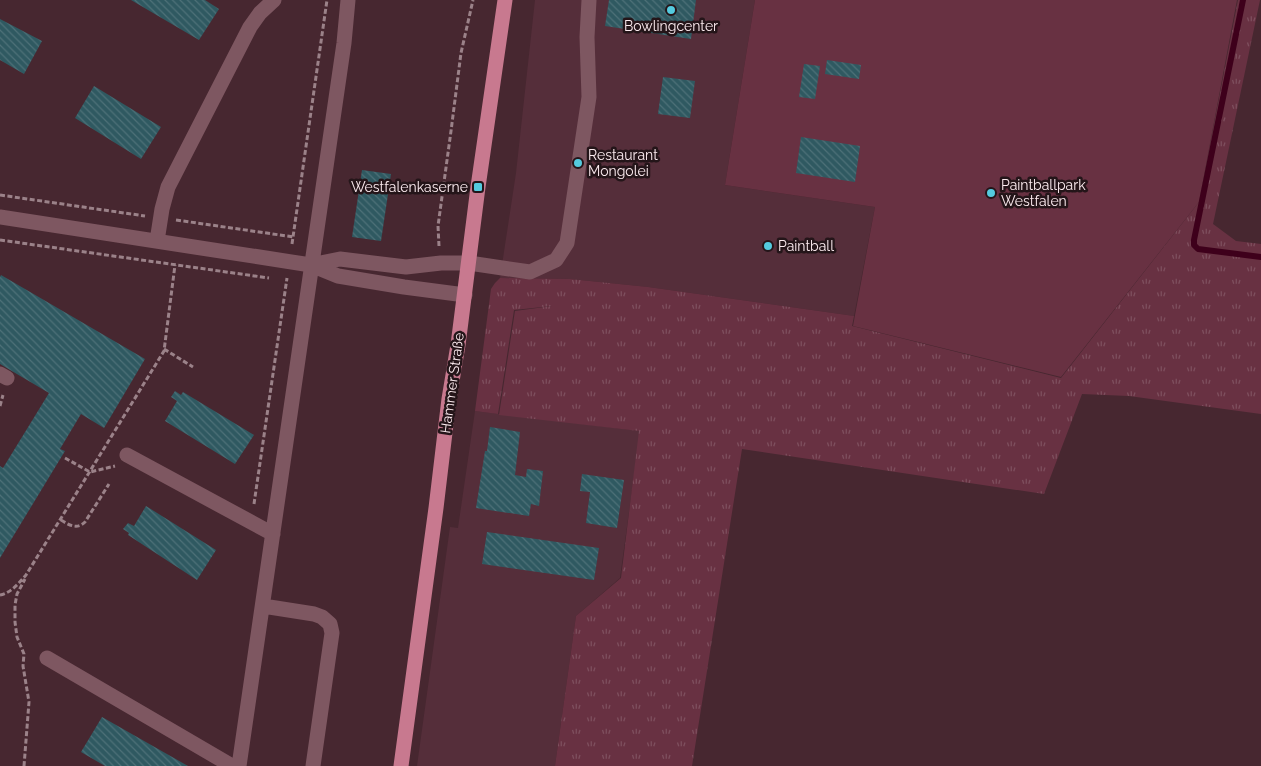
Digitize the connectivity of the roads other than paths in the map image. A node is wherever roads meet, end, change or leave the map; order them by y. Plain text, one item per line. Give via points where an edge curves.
1 (264, 0) edge
2 (274, 0) edge
3 (348, 0) edge
4 (505, 0) edge
5 (588, 0) edge
6 (250, 27) junction
7 (0, 217) edge
8 (157, 241) junction
9 (469, 263) junction
10 (311, 265) junction
11 (465, 294) junction
12 (133, 458) road end
13 (273, 534) junction
14 (262, 606) junction
15 (47, 658) dead end
16 (232, 766) edge
17 (239, 766) edge
18 (313, 766) edge
19 (402, 766) edge

1 - 6 lane
2 - 6 lane
3 - 10 lane
4 - 9 main road, Hammer Straße
5 - 9 lane via 589,97 567,243 556,260 530,272
6 - 8 lane via 168,187
7 - 8 lane
8 - 10 lane
9 - 10 lane via 406,267 340,259
9 - 11 main road, Hammer Straße
10 - 11 lane via 338,276
10 - 13 lane
11 - 19 main road, Hammer Straße
12 - 13 lane
13 - 14 lane
14 - 17 lane
14 - 18 lane via 314,614 330,624 332,633
15 - 16 lane

